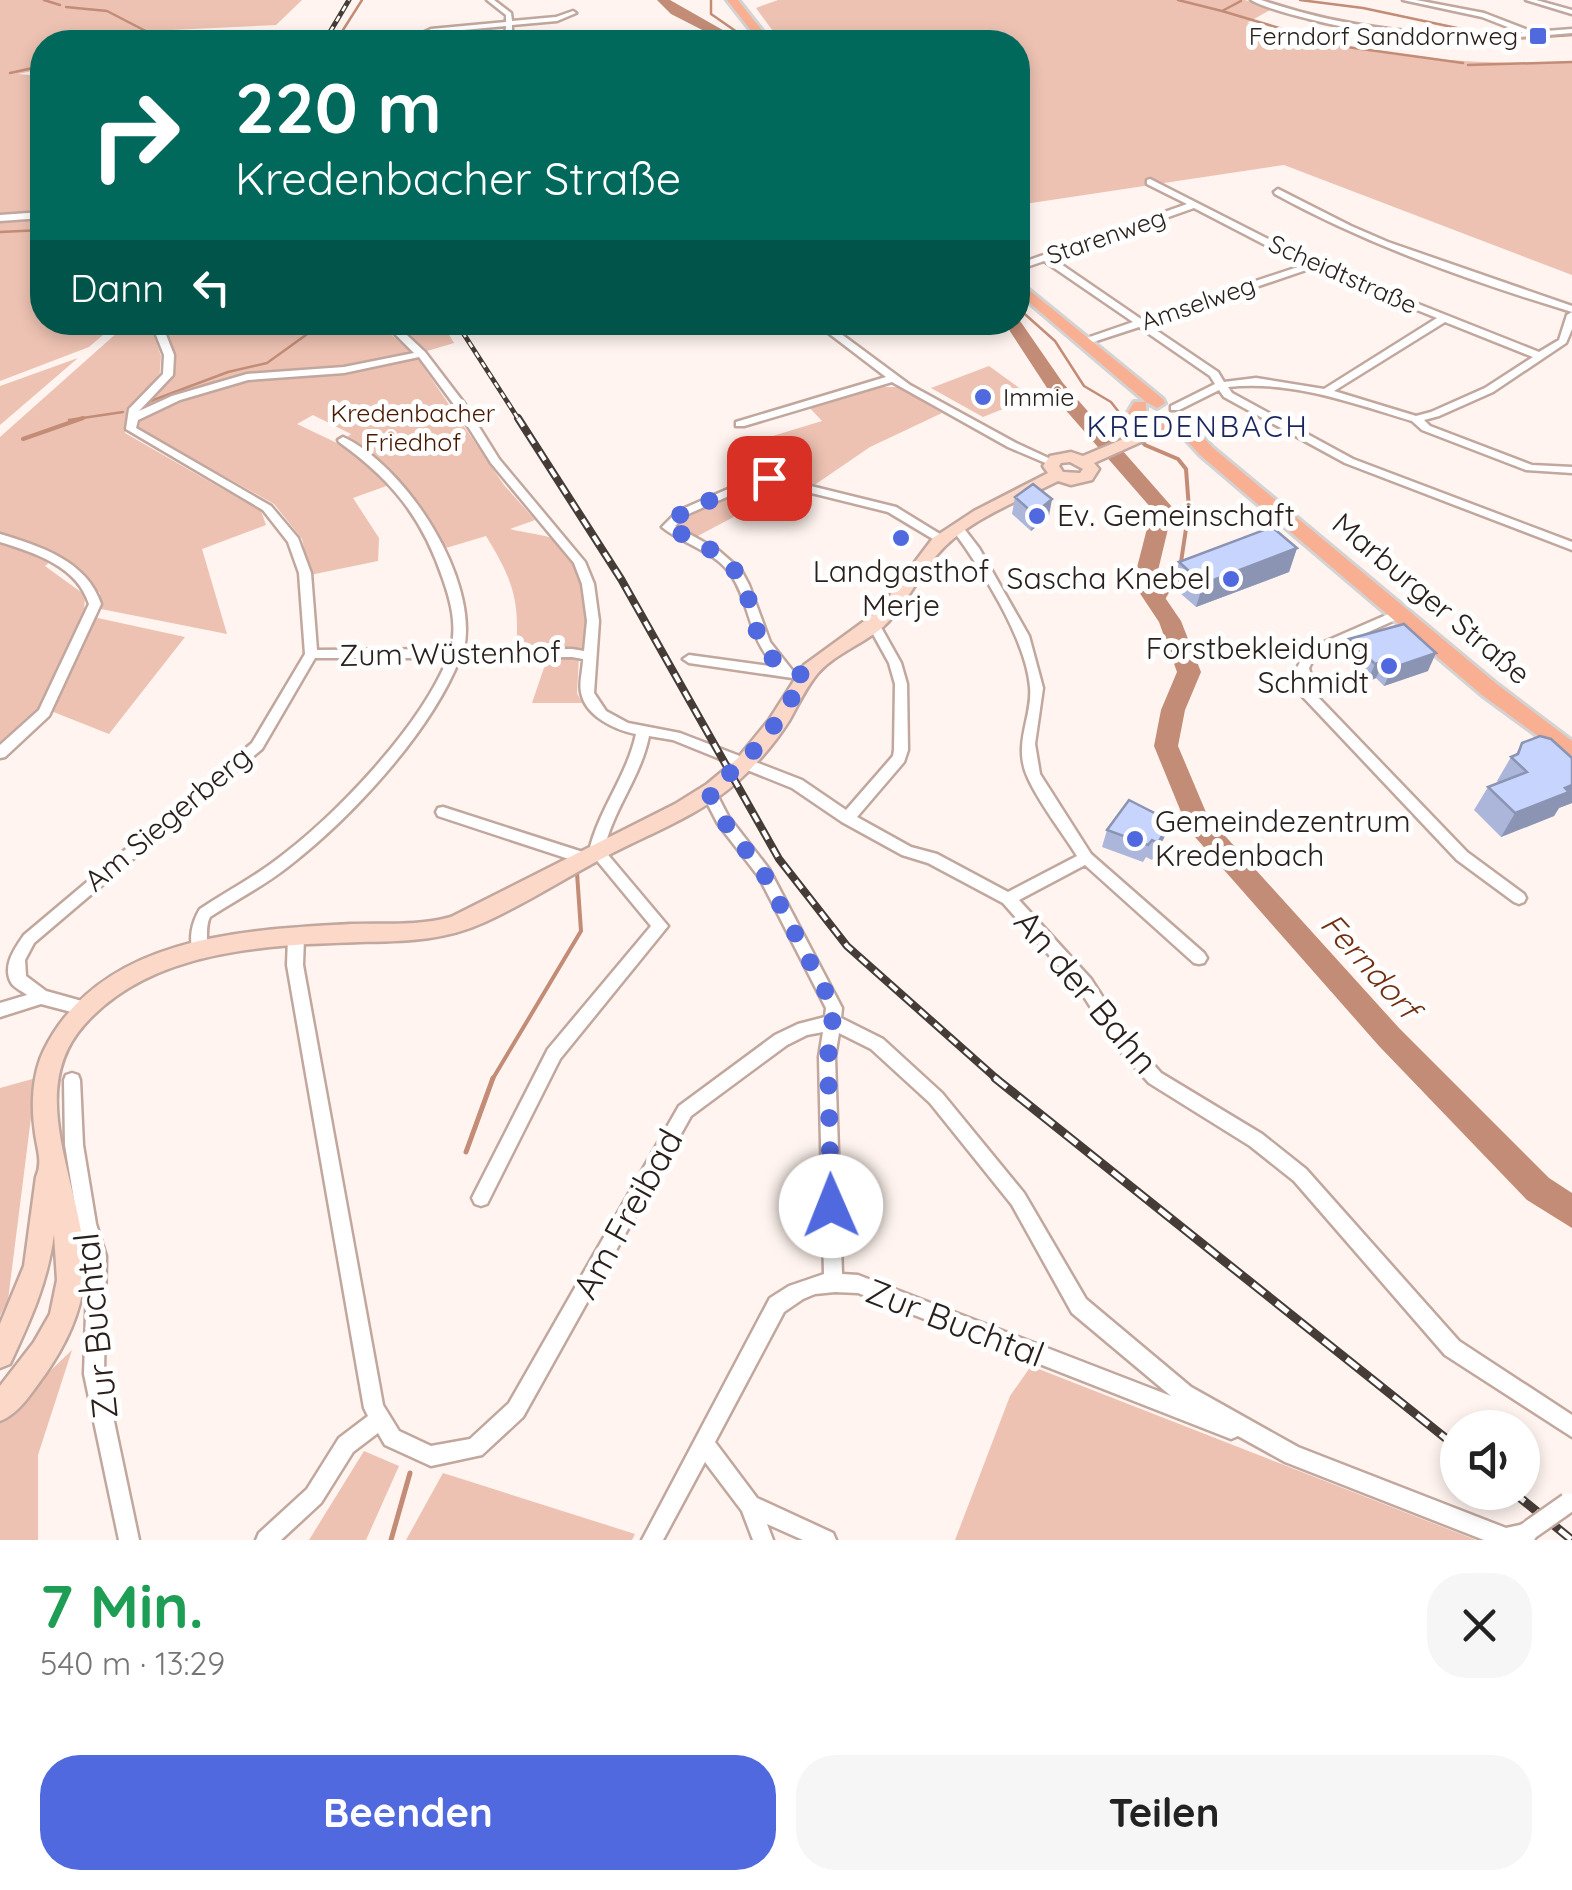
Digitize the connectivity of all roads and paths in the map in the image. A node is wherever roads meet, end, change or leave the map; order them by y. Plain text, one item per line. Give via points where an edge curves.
1 (490, 0) edge
2 (732, 0) edge
3 (1254, 0) edge
4 (1406, 0) edge
5 (1529, 0) edge
6 (1572, 12) edge
7 (574, 13) dead end
8 (510, 22) junction
9 (439, 30) edge
10 (510, 30) edge
11 (756, 30) edge
12 (1572, 31) edge
13 (1532, 34) junction
14 (1150, 182) dead end
15 (1278, 192) dead end
16 (1194, 205) junction
17 (30, 216) edge
18 (0, 218) edge
19 (1044, 258) junction
20 (1030, 262) edge
21 (1312, 265) junction
22 (1030, 296) edge
23 (1572, 312) edge
24 (1444, 318) junction
25 (1141, 322) junction
26 (161, 335) edge
27 (401, 335) edge
28 (835, 335) edge
29 (1084, 342) junction
30 (422, 354) junction
31 (1540, 356) junction
32 (893, 378) junction
33 (1221, 385) junction
34 (1326, 392) junction
35 (1159, 417) junction
36 (133, 418) junction
37 (1416, 419) junction
38 (740, 424) dead end
39 (342, 440) dead end
40 (1054, 469) junction
41 (1572, 470) edge
42 (769, 478) joint
43 (950, 534) junction
44 (0, 538) edge
45 (1572, 546) edge
46 (1400, 613) junction
47 (874, 625) junction
48 (311, 654) junction
49 (456, 654) junction
50 (589, 656) junction
51 (688, 658) dead end
52 (786, 670) junction
53 (806, 676) junction
54 (644, 730) junction
55 (0, 753) edge
56 (1572, 754) edge
57 (744, 763) junction
58 (709, 793) junction
59 (444, 812) dead end
60 (846, 818) junction
61 (590, 854) junction
62 (1086, 858) junction
63 (1008, 898) junction
64 (1519, 898) dead end
65 (296, 938) junction
66 (198, 950) junction
67 (1199, 958) dead end
68 (41, 997) junction
69 (83, 1008) junction
70 (0, 1010) edge
71 (832, 1022) junction
72 (72, 1080) dead end
73 (64, 1170) junction
74 (481, 1198) dead end
75 (833, 1281) junction
76 (0, 1354) edge
77 (0, 1407) edge
78 (381, 1419) junction
79 (1572, 1427) edge
80 (703, 1442) junction
81 (1271, 1444) junction
82 (1570, 1504) edge
83 (750, 1505) junction
84 (129, 1540) edge
85 (266, 1540) edge
86 (652, 1540) edge
87 (763, 1540) edge
88 (826, 1540) edge

1 - 8 street via 506,8
2 - 11 main road
3 - 13 street via 1370,33 1441,39
4 - 13 street
5 - 6 street
7 - 8 street
8 - 9 street
8 - 10 street
12 - 13 street
14 - 16 street, Scheidtstraße
15 - 23 street via 1362,234
16 - 19 street, Starenweg
16 - 21 street, Scheidtstraße
17 - 18 street
19 - 20 street, Starenweg
19 - 25 street
21 - 24 street, Scheidtstraße
21 - 25 street, Amselweg
22 - 29 main road
23 - 31 street via 1563,341
24 - 31 street, Scheidtstraße
24 - 34 street
25 - 29 street, Amselweg
25 - 33 street
26 - 36 street via 168,375
27 - 30 street, Zum Wüstenhof
28 - 32 street
29 - 35 main road
30 - 36 street via 232,381
30 - 50 street, Zum Wüstenhof via 495,461 579,562 593,621
31 - 37 street via 1489,390
32 - 38 street
32 - 40 street
33 - 34 street via 1256,381
33 - 35 street
33 - 45 street via 1349,461
34 - 37 street
35 - 40 main road via 1132,442 1098,453 1086,477 1070,480
35 - 46 main road, Marburger Straße
36 - 48 street via 131,429 268,508 294,541 306,573
37 - 41 street via 1530,468
39 - 49 street via 414,502 440,548 461,627
40 - 43 main road
42 - 43 street via 892,509
42 - 52 street via 682,513 668,526 730,564 770,656
43 - 47 main road
43 - 62 street via 974,548 1023,636 1037,688 1028,760
44 - 55 street via 68,568 94,596 44,713
46 - 56 main road, Marburger Straße
46 - 64 street via 1310,653 1303,668 1310,698 1462,856
47 - 53 main road
47 - 60 street via 901,684 900,750
48 - 49 street, Zum Wüstenhof
48 - 68 street, Am Siegerberg via 257,746 29,939 17,959 18,979
49 - 50 street, Zum Wüstenhof
49 - 66 street via 422,716 363,787 287,860 205,913
50 - 54 street, Zum Wüstenhof via 587,693 601,714
51 - 52 street
52 - 53 street
53 - 57 main road
54 - 57 street, Zum Wüstenhof
54 - 61 street via 640,755
57 - 58 main road
57 - 60 street, An der Bahn via 797,784
58 - 61 main road
58 - 71 street via 764,874 834,1008
59 - 61 street
60 - 63 street, An der Bahn
61 - 65 main road via 452,926
61 - 74 street via 660,926 554,1054
62 - 63 street
62 - 67 street
63 - 79 street, An der Bahn via 1085,984 1154,1078 1300,1174 1452,1348
65 - 66 main road
65 - 78 street via 295,965
66 - 69 main road via 133,972
68 - 69 street
68 - 70 street
69 - 73 main road via 50,1065 44,1106
71 - 75 street
71 - 78 street, Am Freibad via 781,1040 685,1111 516,1410 475,1448 432,1456 392,1438
71 - 81 street via 877,1044 936,1098 1018,1199 1079,1306 1184,1394
72 - 73 street, Zur Buchtal
73 - 76 main road via 23,1307
73 - 77 main road via 71,1266 64,1314 44,1352
73 - 84 street, Zur Buchtal via 96,1256 94,1374
75 - 80 street, Zur Buchtal via 798,1288 777,1305
75 - 81 street, Zur Buchtal via 858,1284
78 - 85 street via 346,1444 314,1496
80 - 83 street
80 - 86 street, Zur Buchtal
81 - 82 street, bridge via 1506,1538 1526,1534
83 - 87 street
83 - 88 street

